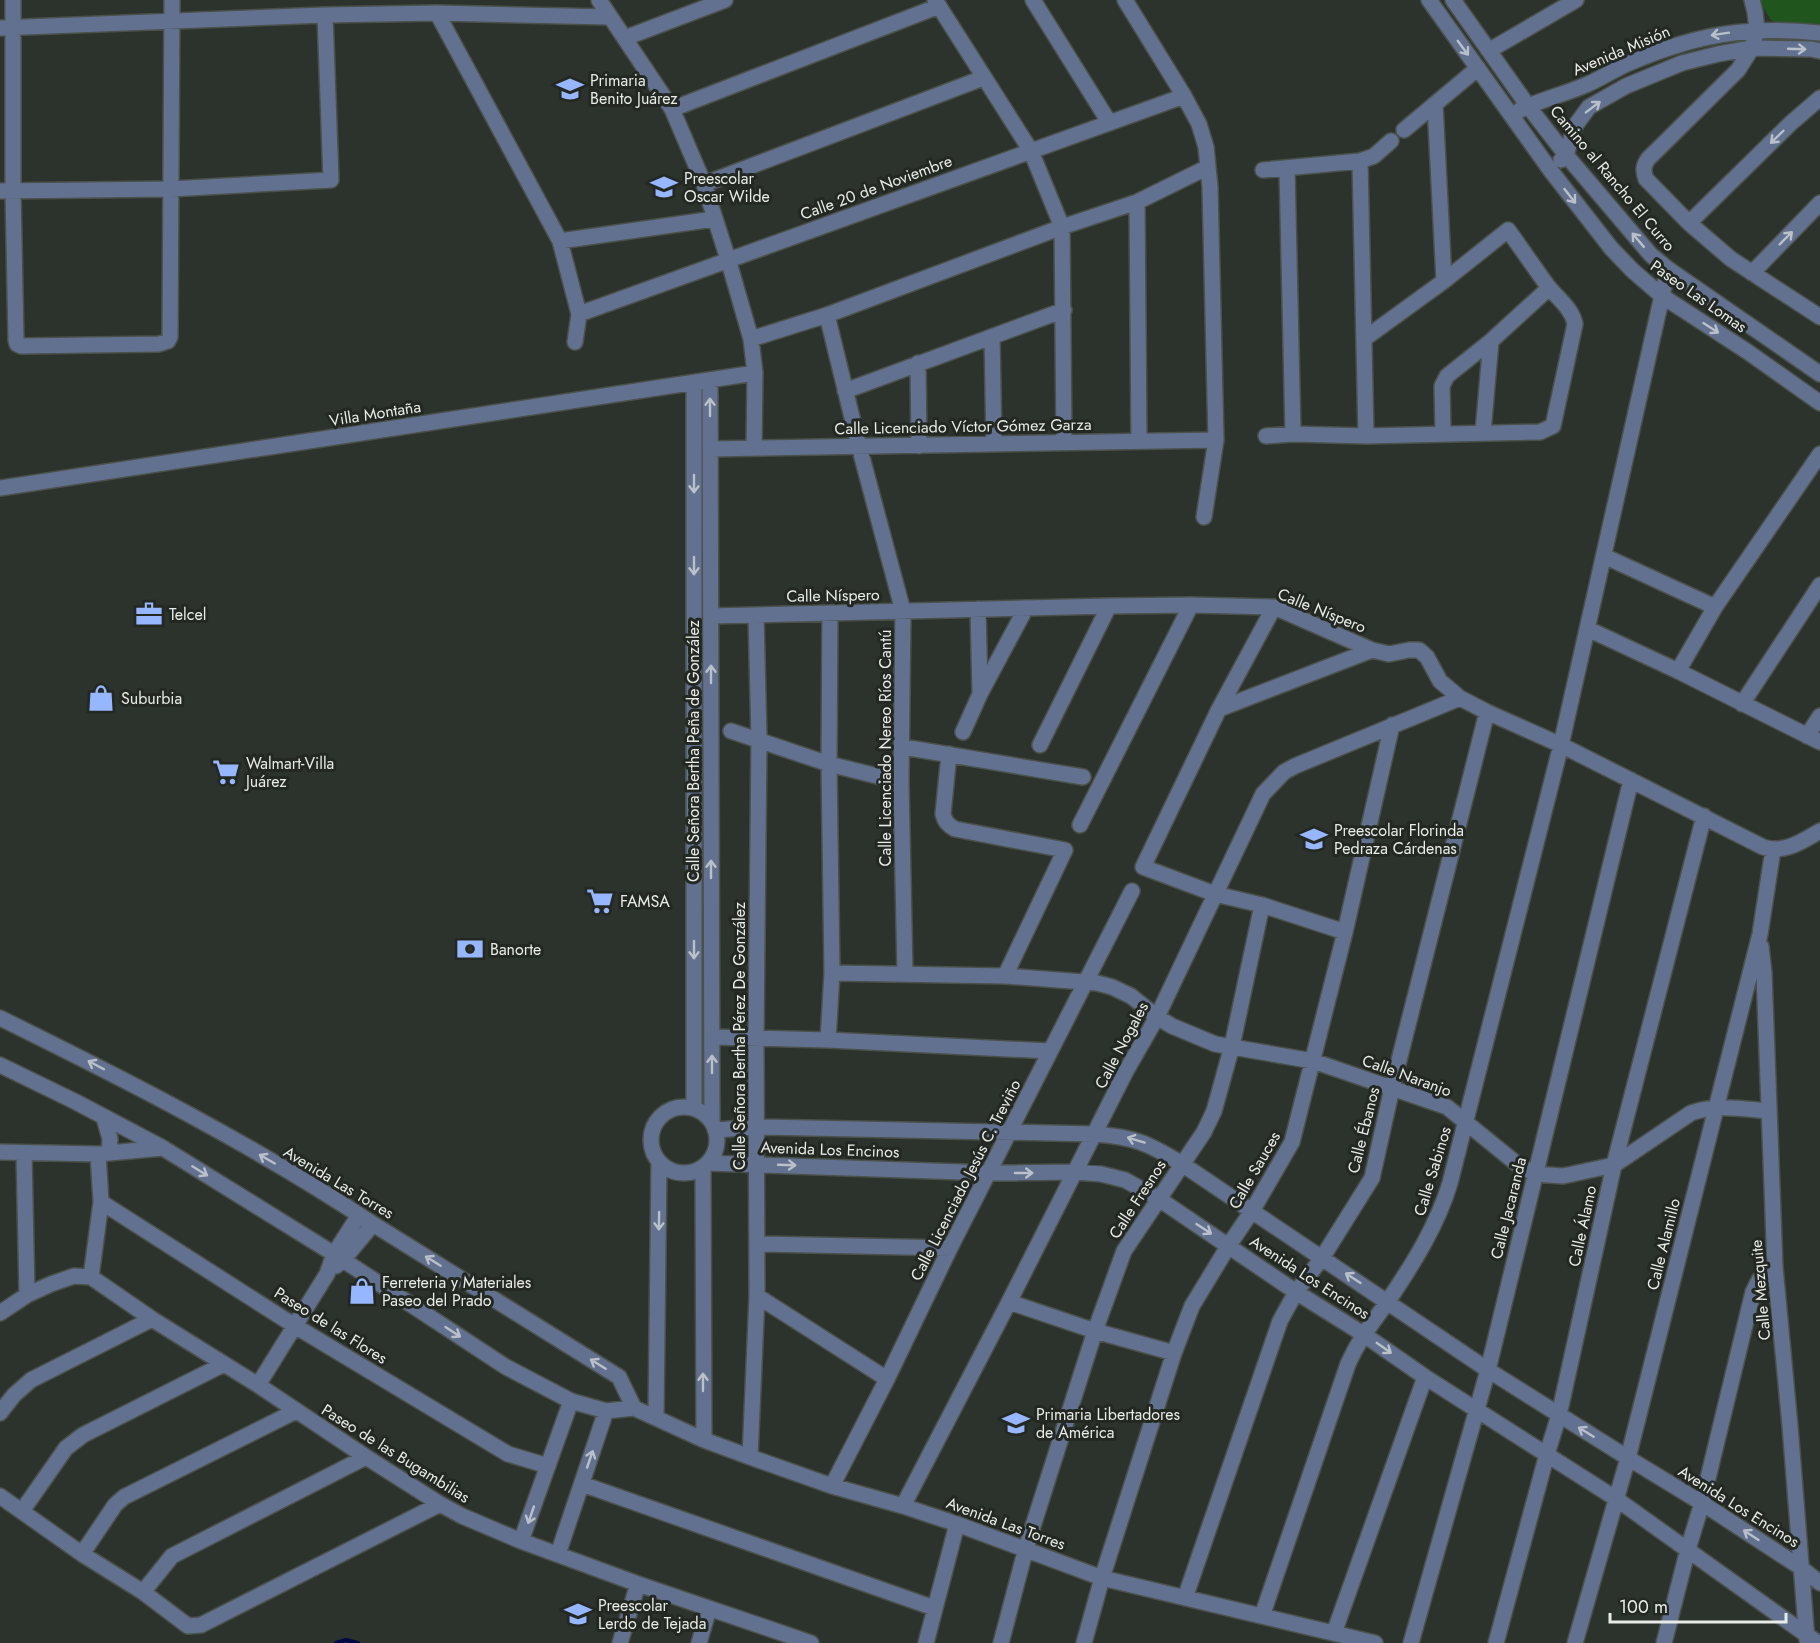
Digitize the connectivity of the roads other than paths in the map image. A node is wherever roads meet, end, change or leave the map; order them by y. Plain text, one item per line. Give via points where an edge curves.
1 (13, 0) edge
2 (172, 0) edge
3 (398, 0) edge
4 (498, 0) edge
5 (599, 0) edge
6 (724, 0) edge
7 (1033, 0) edge
8 (1125, 0) edge
9 (1429, 0) edge
10 (1453, 0) edge
11 (1543, 0) edge
12 (1576, 0) edge
13 (1752, 0) edge
14 (937, 3) edge
15 (437, 13) junction
16 (1552, 13) junction
17 (407, 14) junction
18 (325, 15) junction
19 (508, 15) junction
20 (609, 17) junction
21 (172, 23) junction
22 (6, 28) edge
23 (1757, 30) junction
24 (1820, 33) edge
25 (625, 38) junction
26 (1752, 48) junction
27 (1490, 50) junction
28 (1820, 51) edge
29 (1478, 68) junction
30 (1505, 72) junction
31 (983, 78) junction
32 (1488, 83) junction
33 (1184, 96) junction
34 (1820, 98) edge
35 (1435, 104) junction
36 (1528, 106) junction
37 (672, 109) junction
38 (1511, 114) junction
39 (1109, 123) junction
40 (1404, 130) dead end
41 (1392, 141) dead end
42 (1031, 151) junction
43 (1566, 155) junction
44 (1360, 161) junction
45 (1208, 167) junction
46 (1287, 168) junction
47 (1263, 170) dead end
48 (1551, 171) junction
49 (704, 184) junction
50 (171, 189) junction
51 (6, 191) edge
52 (1137, 202) junction
53 (1820, 203) edge
54 (714, 219) junction
55 (1689, 223) junction
56 (1062, 227) junction
57 (560, 241) junction
58 (729, 259) junction
59 (1668, 269) junction
60 (1752, 273) junction
61 (1444, 281) junction
62 (1549, 288) junction
63 (1662, 296) junction
64 (1064, 310) junction
65 (579, 314) junction
66 (827, 315) junction
67 (1819, 315) edge
68 (992, 337) junction
69 (752, 339) junction
70 (1364, 339) junction
71 (1491, 341) junction
72 (574, 342) dead end
73 (918, 363) junction
74 (755, 374) junction
75 (1820, 374) edge
76 (710, 381) junction
77 (694, 384) junction
78 (845, 391) junction
79 (1820, 403) edge
80 (1483, 432) junction
81 (1443, 433) junction
82 (1293, 434) junction
83 (1266, 436) dead end
84 (1366, 436) junction
85 (1216, 440) junction
86 (1139, 441) junction
87 (1064, 442) junction
88 (993, 444) junction
89 (859, 446) junction
90 (919, 446) junction
91 (754, 448) junction
92 (710, 449) junction
93 (1820, 454) edge
94 (0, 488) edge
95 (694, 507) junction
96 (711, 508) junction
97 (1204, 517) dead end
98 (1604, 556) junction
99 (1820, 585) edge
100 (1191, 605) junction
101 (1109, 606) junction
102 (1274, 607) junction
103 (1715, 607) junction
104 (1026, 608) junction
105 (978, 609) junction
106 (903, 611) junction
107 (830, 614) junction
108 (756, 615) junction
109 (711, 616) junction
110 (1588, 629) junction
111 (1372, 650) junction
112 (1678, 671) junction
113 (980, 694) junction
114 (1460, 698) junction
115 (1742, 704) junction
116 (1219, 709) junction
117 (1487, 712) junction
118 (1820, 716) edge
119 (1392, 725) junction
120 (731, 731) dead end
121 (963, 732) dead end
122 (759, 739) junction
123 (1813, 739) edge
124 (1040, 745) dead end
125 (1561, 745) junction
126 (903, 747) junction
127 (949, 754) junction
128 (829, 764) junction
129 (1083, 777) dead end
130 (1631, 780) junction
131 (901, 782) junction
132 (1704, 816) junction
133 (1080, 825) dead end
134 (1820, 831) edge
135 (1773, 850) junction
136 (1132, 891) dead end
137 (1215, 894) junction
138 (1262, 905) junction
139 (1345, 932) junction
140 (1760, 934) junction
141 (832, 973) junction
142 (905, 974) junction
143 (1005, 976) junction
144 (1085, 981) junction
145 (1156, 1017) junction
146 (0, 1018) edge
147 (712, 1037) junction
148 (756, 1038) junction
149 (828, 1040) junction
150 (1232, 1046) junction
151 (1050, 1051) junction
152 (1313, 1060) junction
153 (0, 1065) edge
154 (1392, 1088) junction
155 (694, 1108) junction
156 (1715, 1108) junction
157 (1769, 1111) junction
158 (104, 1118) junction
159 (1466, 1122) junction
160 (714, 1126) junction
161 (757, 1126) junction
162 (1010, 1131) junction
163 (1095, 1134) junction
164 (163, 1148) junction
165 (0, 1152) edge
166 (24, 1153) junction
167 (103, 1154) junction
168 (659, 1162) junction
169 (756, 1164) junction
170 (1182, 1164) junction
171 (705, 1165) junction
172 (1614, 1165) junction
173 (1075, 1172) junction
174 (990, 1173) junction
175 (1535, 1174) junction
176 (1159, 1199) junction
177 (101, 1202) junction
178 (1252, 1211) junction
179 (359, 1215) junction
180 (373, 1224) junction
181 (757, 1244) junction
182 (1229, 1245) junction
183 (950, 1248) junction
184 (338, 1257) junction
185 (1322, 1258) junction
186 (1774, 1267) junction
187 (91, 1277) junction
188 (1296, 1292) junction
189 (27, 1295) junction
190 (757, 1296) junction
191 (1388, 1301) junction
192 (1009, 1302) junction
193 (0, 1312) edge
194 (152, 1319) junction
195 (295, 1326) junction
196 (1095, 1331) junction
197 (1363, 1334) junction
198 (1174, 1353) junction
199 (224, 1364) junction
200 (1488, 1370) junction
201 (1425, 1377) junction
202 (887, 1379) junction
203 (258, 1385) junction
204 (571, 1401) junction
205 (634, 1408) junction
206 (1478, 1409) junction
207 (296, 1411) junction
208 (606, 1411) junction
209 (0, 1413) edge
210 (1559, 1415) junction
211 (656, 1418) junction
212 (704, 1440) junction
213 (1547, 1454) junction
214 (366, 1457) junction
215 (750, 1457) junction
216 (1628, 1458) junction
217 (548, 1466) junction
218 (582, 1484) junction
219 (832, 1486) junction
220 (0, 1496) edge
221 (1615, 1498) junction
222 (1702, 1503) junction
223 (440, 1504) junction
224 (903, 1506) junction
225 (22, 1511) junction
226 (957, 1524) junction
227 (521, 1541) junction
228 (1026, 1548) junction
229 (1688, 1549) junction
230 (82, 1554) junction
231 (558, 1554) junction
232 (1800, 1567) junction
233 (1102, 1578) junction
234 (1820, 1583) edge
235 (638, 1584) junction
236 (143, 1592) junction
237 (1185, 1598) junction
238 (934, 1608) junction
239 (709, 1609) junction
240 (1263, 1616) junction
241 (1334, 1633) junction
242 (779, 1638) edge
243 (1813, 1638) edge
244 (620, 1643) edge
245 (699, 1643) edge
246 (811, 1643) edge
247 (926, 1643) edge
248 (1001, 1643) edge
249 (1084, 1643) edge
250 (1375, 1643) edge
251 (1411, 1643) edge
252 (1496, 1643) edge
253 (1575, 1643) edge
254 (1664, 1643) edge

1 - 22 street
2 - 21 street
3 - 17 street
4 - 19 street
5 - 20 street
6 - 25 street
7 - 39 street
8 - 33 street
9 -> 29 street, Paseo Las Lomas
10 - 27 street, Camino al Rancho El Curro
11 - 16 street
12 - 16 street
13 - 23 street
14 - 31 street
14 - 37 street
15 - 17 street
15 - 19 street
15 - 57 street
16 - 27 street
17 - 18 street
18 - 21 street
18 - 50 street via 331,180
19 - 20 street
20 - 25 street
21 - 22 street
21 - 50 street
22 - 51 street
23 - 24 street, Avenida Misión
23 - 26 street
23 -> 36 street, Avenida Misión via 1683,43
25 - 37 street
26 -> 28 street
43 -> 26 street via 1575,126 1589,107 1626,86 1682,63
26 - 55 street via 1738,70 1644,167 1646,179
27 - 30 street, Camino al Rancho El Curro
29 - 32 street, Paseo Las Lomas
29 - 35 street
30 - 32 street
30 - 36 street, Camino al Rancho El Curro
31 - 42 street
31 - 49 street
32 - 38 street, Paseo Las Lomas
33 - 39 street, Calle 20 de Noviembre
33 - 45 street via 1199,124
34 -> 55 street
35 - 40 street
35 - 61 street
36 - 38 street, Avenida Misión
36 - 43 street, Camino al Rancho El Curro
37 - 49 street
38 - 48 street, Paseo Las Lomas
39 - 42 street, Calle 20 de Noviembre
41 - 44 street via 1374,156
42 - 56 street
42 - 58 street, Calle 20 de Noviembre
43 - 48 street
59 -> 43 street, Camino al Rancho El Curro via 1651,255
44 - 46 street
44 - 70 street
45 - 52 street
45 - 85 street
46 - 47 street
46 - 82 street
48 -> 63 street, Paseo Las Lomas via 1611,248
49 - 54 street
50 - 51 street
50 - 51 street via 168,341 21,346 17,344
52 - 56 street
52 - 86 street
60 -> 53 street
54 - 57 street
54 - 58 street
55 - 60 street
56 - 64 street
56 - 66 street
57 - 65 street
58 - 65 street, Calle 20 de Noviembre
58 - 69 street
59 - 63 street, Calle Sabinos
59 - 75 street, Camino al Rancho El Curro
60 - 67 street
61 - 62 street via 1508,230
61 - 70 street
62 - 71 street
62 - 80 street via 1569,310 1575,324 1553,426 1540,432
63 -> 79 street, Paseo Las Lomas
63 - 98 street, Calle Sabinos
64 - 68 street
64 - 87 street
65 - 72 street
66 - 69 street
66 - 78 street, Calle Licenciado Nereo Ríos Cantú
68 - 73 street
68 - 88 street
69 - 74 street
70 - 84 street
71 - 80 street
71 - 81 street via 1447,376 1442,386
73 - 78 street
73 - 90 street
74 - 76 street, Villa Montaña
74 - 91 street
76 - 77 street, Villa Montaña
92 -> 76 street, Calle Señora Bertha Peña de González
77 - 94 street, Villa Montaña
77 -> 95 street, Calle Señora Bertha Peña de González
78 - 89 street, Calle Licenciado Nereo Ríos Cantú
80 - 81 street
81 - 84 street
82 - 83 street
82 - 84 street
85 - 86 street, Calle Licenciado Víctor Gómez Garza
85 - 97 street
86 - 87 street, Calle Licenciado Víctor Gómez Garza
87 - 88 street, Calle Licenciado Víctor Gómez Garza
88 - 90 street, Calle Licenciado Víctor Gómez Garza
89 - 90 street, Calle Licenciado Víctor Gómez Garza
89 - 91 street, Calle Licenciado Víctor Gómez Garza
89 - 106 street, Calle Licenciado Nereo Ríos Cantú
91 - 92 street, Calle Licenciado Víctor Gómez Garza
92 - 96 street, Calle Señora Bertha Peña de González
93 - 103 street
95 - 96 street
95 -> 155 street, Calle Señora Bertha Peña de González
96 - 109 street, Calle Señora Bertha Peña de González
98 - 103 street
98 - 110 street, Calle Sabinos
99 - 115 street
100 - 101 street, Calle Níspero
100 - 102 street, Calle Níspero
100 - 133 street
101 - 104 street, Calle Níspero
101 - 124 street
102 - 111 street, Calle Níspero
102 - 116 street
103 - 112 street
104 - 105 street, Calle Níspero
104 - 113 street
105 - 106 street, Calle Níspero
105 - 113 street
106 - 107 street, Calle Níspero
106 - 126 street, Calle Licenciado Nereo Ríos Cantú
107 - 108 street, Calle Níspero
107 - 128 street
108 - 109 street, Calle Níspero
108 - 122 street, Calle Señora Bertha Pérez De González
147 -> 109 street, Calle Señora Bertha Peña de González
110 - 112 street
110 - 125 street, Calle Sabinos
111 - 114 street, Calle Níspero via 1389,654 1419,650 1440,681
111 - 116 street
112 - 115 street
113 - 121 street
114 - 117 street, Calle Níspero
114 - 119 street, Calle Nogales
115 - 123 street
116 - 137 street via 1143,867
117 - 125 street, Calle Níspero
117 - 154 street, Calle Ébanos
118 - 123 street
119 - 137 street, Calle Nogales via 1284,772 1263,794
119 - 139 street, Calle Sauces
120 - 122 street
122 - 128 street
122 - 148 street, Calle Señora Bertha Pérez De González
125 - 130 street, Calle Níspero
125 - 159 street, Calle Sabinos
126 - 127 street
126 - 131 street, Calle Licenciado Nereo Ríos Cantú
127 - 129 street
127 - 143 street via 943,814 949,825 1065,850
128 - 131 street
128 - 141 street
130 - 132 street, Calle Níspero
130 - 175 street, Calle Jacaranda
131 - 142 street, Calle Licenciado Nereo Ríos Cantú
132 - 135 street, Calle Níspero
132 - 172 street, Calle Álamo
134 - 135 street via 1794,845
135 - 140 street, Calle Alamillo
136 - 144 street, Calle Licenciado Jesús C. Treviño
137 - 138 street
137 - 145 street, Calle Nogales
138 - 139 street
138 - 150 street, Calle Fresnos
139 - 152 street, Calle Sauces
140 - 156 street, Calle Alamillo
140 - 157 street, Calle Mezquite
141 - 142 street, Calle Naranjo
141 - 149 street
142 - 143 street, Calle Naranjo
143 - 144 street, Calle Naranjo
144 - 145 street, Calle Naranjo via 1131,996
144 - 151 street, Calle Licenciado Jesús C. Treviño
145 - 150 street, Calle Naranjo via 1215,1044
145 - 163 street, Calle Nogales
179 -> 146 street, Avenida Las Torres via 206,1123
147 - 148 street
160 -> 147 street, Calle Señora Bertha Peña de González
148 - 149 street
148 - 161 street, Calle Señora Bertha Pérez De González
149 - 151 street
150 - 152 street, Calle Naranjo
150 - 170 street, Calle Fresnos via 1214,1111
151 - 162 street, Calle Licenciado Jesús C. Treviño
152 - 154 street, Calle Naranjo
152 - 178 street, Calle Sauces via 1293,1142
153 - 158 street
154 - 159 street, Calle Naranjo via 1446,1107
154 - 185 street, Calle Ébanos via 1372,1178
155 - 160 street
155 - 168 street via 671,1109 654,1125 651,1138
156 - 157 street
156 - 172 street via 1691,1113
156 - 216 street, Calle Alamillo
157 - 186 street, Calle Mezquite
158 - 164 street
158 - 167 street via 110,1139
159 - 175 street, Calle Naranjo
159 - 191 street, Calle Sabinos via 1443,1207
160 - 161 street, Avenida Los Encinos
160 - 171 street via 716,1148
161 - 162 street, Avenida Los Encinos
161 - 169 street, Calle Señora Bertha Pérez De González
162 - 163 street, Avenida Los Encinos
162 - 174 street, Calle Licenciado Jesús C. Treviño
170 -> 163 street, Avenida Los Encinos via 1140,1141
163 - 173 street, Calle Nogales
164 - 167 street
164 -> 184 street
165 - 166 street
166 - 167 street
166 - 189 street
167 - 177 street
168 - 171 street via 681,1173
168 -> 211 street
169 - 171 street, Avenida Los Encinos
169 -> 174 street, Avenida Los Encinos
169 - 181 street, Calle Señora Bertha Pérez De González
170 - 176 street, Calle Fresnos
170 - 178 street, Avenida Los Encinos
212 -> 171 street
172 - 175 street via 1563,1176
172 - 210 street, Calle Álamo
174 -> 173 street, Avenida Los Encinos
173 - 176 street, Avenida Los Encinos via 1125,1180
173 - 192 street, Calle Nogales
174 - 183 street, Calle Licenciado Jesús C. Treviño
175 - 200 street, Calle Jacaranda
176 -> 182 street, Avenida Los Encinos
176 - 196 street, Calle Fresnos via 1124,1251
177 - 187 street
177 - 195 street, Paseo de las Flores
178 - 182 street, Calle Sauces
178 - 185 street, Avenida Los Encinos
179 - 180 street, Avenida Las Torres
179 - 184 street
180 - 184 street
205 -> 180 street, Avenida Las Torres via 619,1377
181 - 183 street
181 - 190 street, Calle Señora Bertha Pérez De González
182 - 188 street, Avenida Los Encinos
182 - 198 street, Calle Sauces via 1192,1306
183 - 202 street, Calle Licenciado Jesús C. Treviño
184 - 195 street
184 -> 204 street via 506,1367
185 - 188 street, Calle Ébanos
191 -> 185 street, Avenida Los Encinos
186 - 222 street via 1759,1280 1753,1292
186 - 232 street, Calle Mezquite
187 - 189 street via 74,1276
187 - 194 street, Paseo de las Bugambilias
188 - 197 street, Avenida Los Encinos
188 - 237 street, Calle Ébanos via 1270,1347
189 - 193 street
190 - 202 street
190 - 215 street, Calle Señora Bertha Pérez De González
191 - 197 street, Calle Sabinos
191 - 200 street, Avenida Los Encinos
192 - 196 street
192 - 224 street, Calle Nogales
194 - 199 street, Paseo de las Bugambilias
194 - 209 street via 31,1380
195 - 203 street
195 - 217 street, Paseo de las Flores via 508,1454
196 - 198 street
196 - 228 street, Calle Fresnos
197 -> 201 street, Avenida Los Encinos
197 - 240 street, Calle Sabinos via 1348,1364
198 - 233 street, Calle Sauces
199 - 203 street, Paseo de las Bugambilias
199 - 225 street via 82,1435 66,1448
200 - 206 street, Calle Jacaranda
200 - 210 street, Avenida Los Encinos
201 - 206 street, Avenida Los Encinos
201 - 241 street
202 - 219 street, Calle Licenciado Jesús C. Treviño
203 - 207 street, Paseo de las Bugambilias
204 - 208 street
204 - 217 street
205 - 208 street
205 - 211 street, Avenida Las Torres
206 - 213 street, Avenida Los Encinos
206 - 251 street, Calle Jacaranda
207 - 214 street, Paseo de las Bugambilias
207 - 230 street via 124,1497
218 -> 208 street
210 - 213 street, Calle Álamo
216 -> 210 street, Avenida Los Encinos
211 - 212 street, Avenida Las Torres
212 - 215 street, Avenida Las Torres
213 - 221 street, Avenida Los Encinos
213 - 252 street, Calle Álamo
214 - 223 street, Paseo de las Bugambilias
214 - 236 street via 172,1556
215 - 219 street, Avenida Las Torres
216 - 221 street, Calle Alamillo
216 - 222 street, Avenida Los Encinos
217 -> 227 street
218 - 231 street
218 - 238 street
219 - 224 street, Avenida Las Torres
220 - 225 street
221 - 229 street, Avenida Los Encinos
221 - 253 street, Calle Alamillo
222 - 229 street
232 -> 222 street, Avenida Los Encinos
223 - 227 street, Paseo de las Bugambilias
223 - 236 street via 195,1627 188,1626
224 - 226 street, Avenida Las Torres
225 - 230 street
226 - 228 street, Avenida Las Torres
226 - 238 street
227 - 231 street, Paseo de las Bugambilias
228 - 233 street, Avenida Las Torres
228 - 248 street, Calle Fresnos
229 - 243 street, Avenida Los Encinos
229 - 254 street
230 - 236 street
231 - 235 street, Paseo de las Bugambilias
232 - 234 street, Avenida Los Encinos
232 - 243 street, Calle Mezquite
233 - 237 street, Avenida Las Torres
233 - 249 street, Calle Sauces
235 - 239 street, Paseo de las Bugambilias
235 - 244 street
237 - 240 street, Avenida Las Torres
238 - 247 street
239 - 242 street, Paseo de las Bugambilias
239 - 245 street
240 - 241 street, Avenida Las Torres
241 - 250 street, Avenida Las Torres
242 - 246 street, Paseo de las Bugambilias

